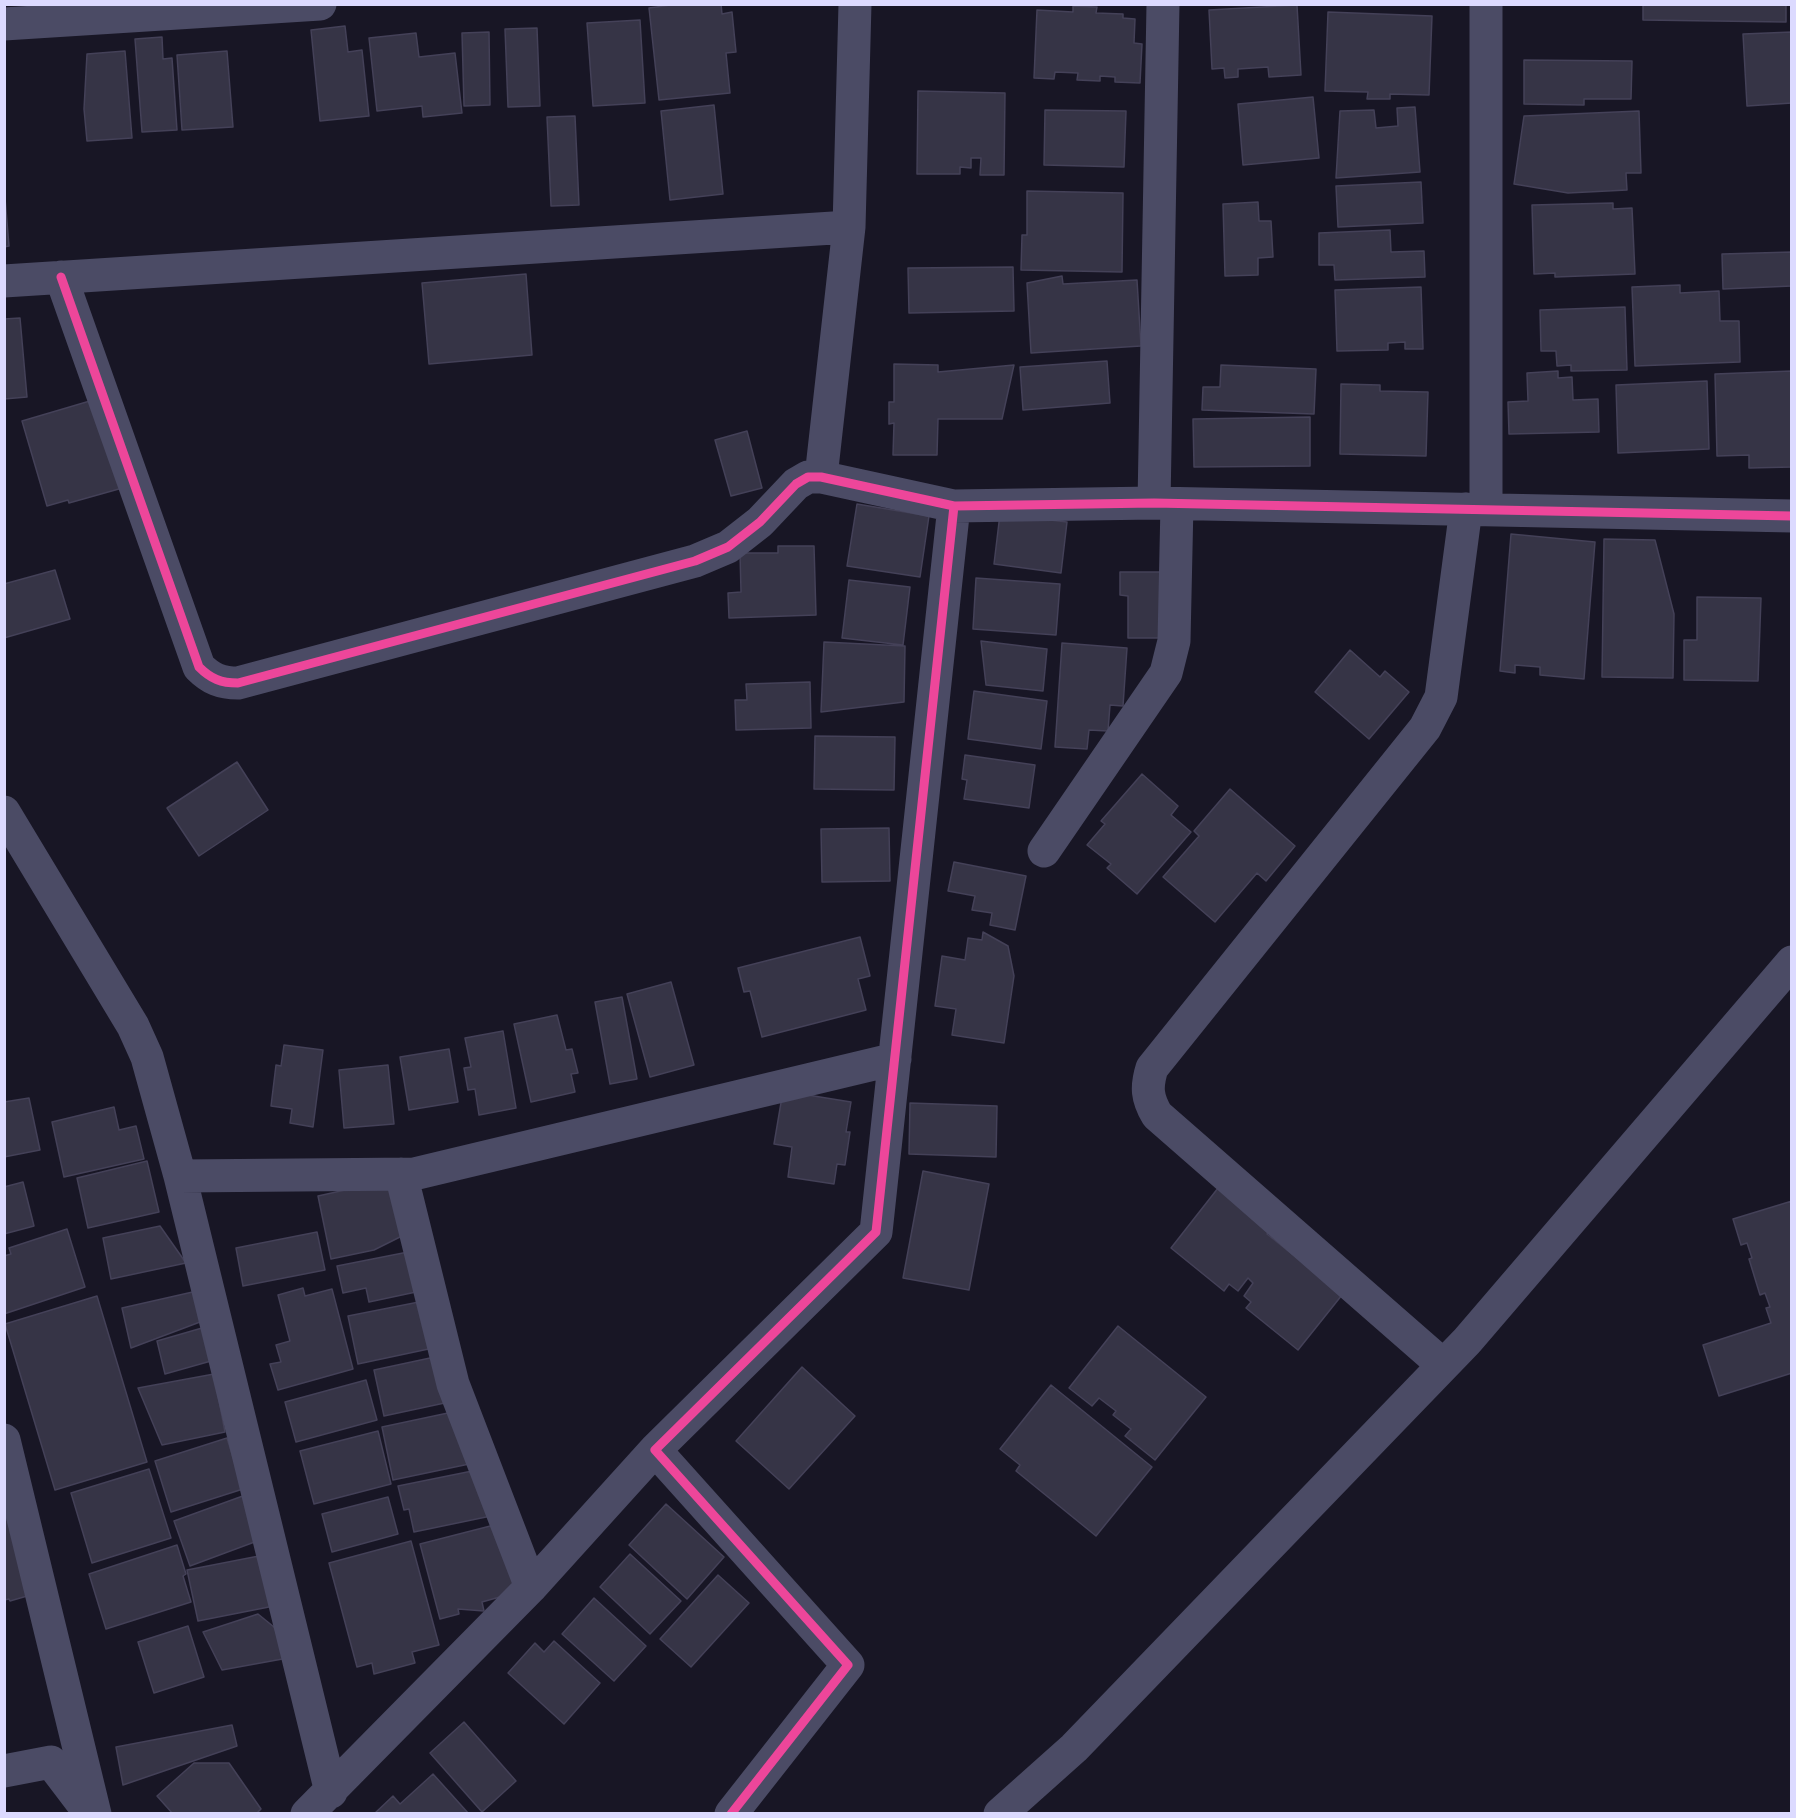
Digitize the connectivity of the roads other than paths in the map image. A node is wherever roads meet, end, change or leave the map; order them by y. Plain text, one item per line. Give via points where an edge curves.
1 (320, 4) edge
2 (855, 4) edge
3 (1163, 4) edge
4 (1486, 4) edge
5 (120, 11) edge
6 (4, 24) edge
7 (849, 227) junction
8 (61, 278) junction
9 (4, 281) edge
10 (821, 477) junction
11 (1166, 503) junction
12 (954, 506) junction
13 (1476, 509) junction
14 (1791, 516) edge
15 (4, 812) edge
16 (1044, 851) dead end
17 (1791, 962) edge
18 (894, 1059) junction
19 (401, 1174) junction
20 (180, 1176) junction
21 (1443, 1365) junction
22 (4, 1440) edge
23 (655, 1450) junction
24 (10, 1485) edge
25 (531, 1587) junction
26 (4, 1771) edge
27 (331, 1792) junction
28 (90, 1814) edge
29 (95, 1814) edge
30 (307, 1814) edge
31 (731, 1814) edge
32 (1000, 1814) edge

1 - 5 street
2 - 7 street
3 - 11 street
4 - 13 street
5 - 6 street
7 - 8 street
7 - 10 street
8 - 9 street
8 - 10 street via 199,667 209,677 224,683 238,683 695,561 728,547 760,522 796,484 808,477
10 - 12 street
11 - 12 street
11 - 13 street
11 - 16 street via 1174,641 1166,673
12 - 18 street
13 - 14 street
13 - 21 street via 1441,697 1425,728 1152,1068 1147,1082 1148,1100 1156,1115
15 - 20 street via 133,1026 147,1057
17 - 21 street
18 - 19 street
18 - 23 street via 876,1232
19 - 20 street
19 - 25 street via 453,1384
20 - 27 street
21 - 32 street via 1074,1748
22 - 24 street
23 - 25 street
23 - 31 street via 848,1665
24 - 29 street
25 - 27 street
26 - 28 street via 51,1762
27 - 30 street

